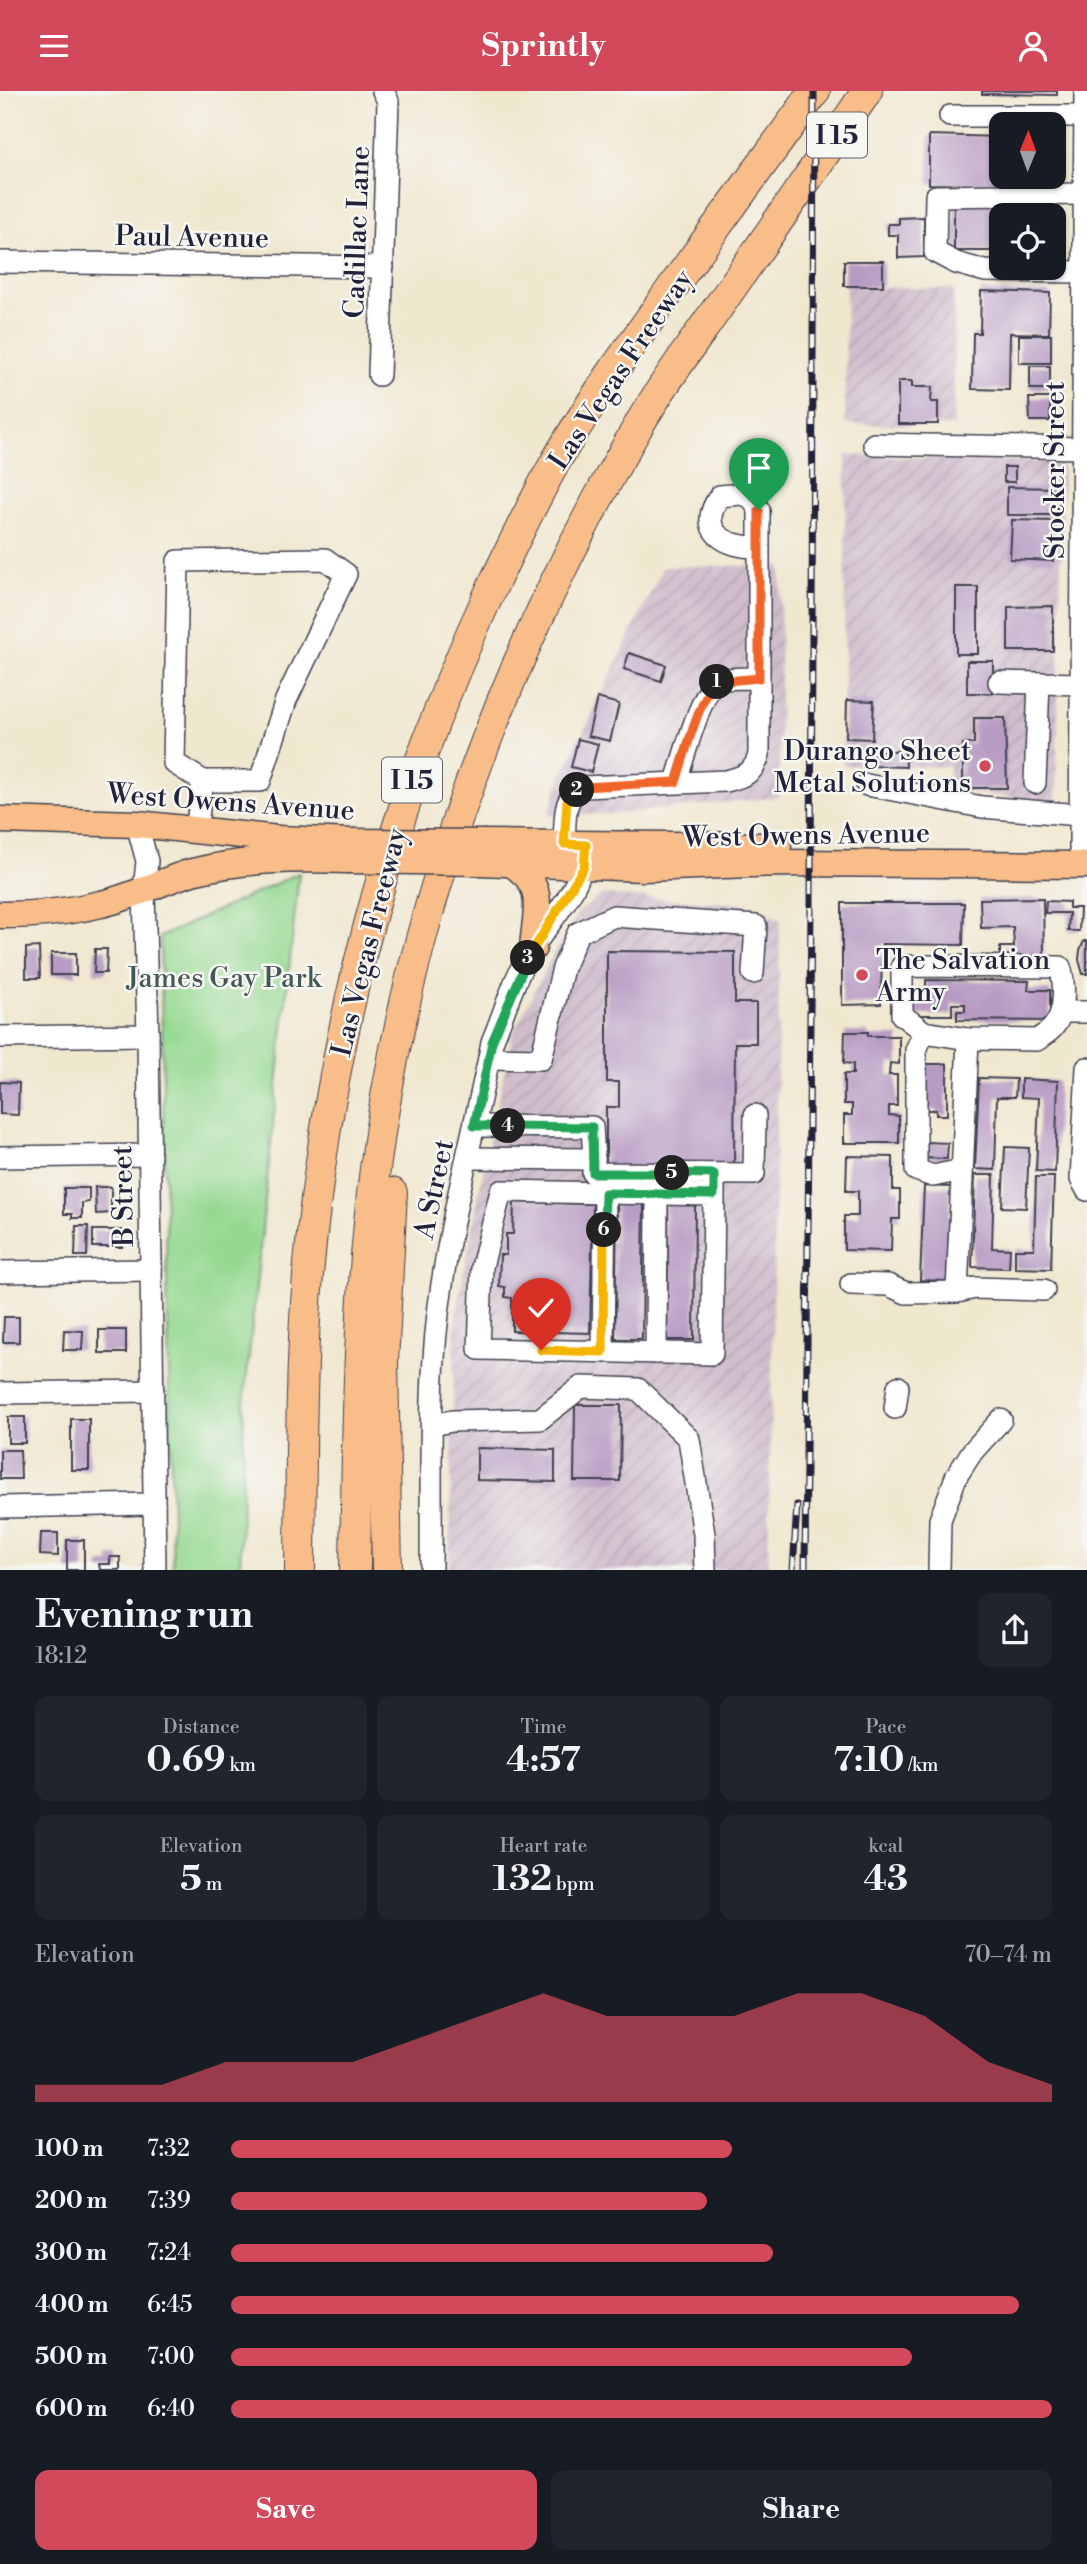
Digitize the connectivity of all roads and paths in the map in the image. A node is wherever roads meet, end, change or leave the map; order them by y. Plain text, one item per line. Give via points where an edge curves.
1 (383, 91) edge
2 (815, 91) edge
3 (867, 91) edge
4 (1085, 91) edge
5 (950, 116) dead end
6 (1085, 117) junction
7 (1085, 184) edge
8 (0, 262) edge
9 (383, 267) junction
10 (1084, 272) junction
11 (1085, 354) edge
12 (379, 375) dead end
13 (874, 444) dead end
14 (1083, 448) junction
15 (759, 547) dead end
16 (1084, 591) edge
17 (759, 678) junction
18 (999, 683) dead end
19 (1040, 683) junction
20 (1081, 684) junction
21 (1084, 750) edge
22 (203, 781) junction
23 (676, 782) junction
24 (1035, 783) dead end
25 (867, 785) dead end
26 (1080, 815) junction
27 (0, 821) edge
28 (137, 824) junction
29 (197, 831) junction
30 (350, 851) junction
31 (482, 852) junction
32 (578, 852) junction
33 (1085, 855) edge
34 (509, 862) junction
35 (440, 876) junction
36 (144, 891) junction
37 (0, 915) edge
38 (533, 948) junction
39 (753, 973) dead end
40 (1061, 1011) junction
41 (1087, 1012) edge
42 (925, 1031) junction
43 (148, 1035) junction
44 (0, 1037) edge
45 (968, 1039) junction
46 (488, 1058) junction
47 (1087, 1069) edge
48 (755, 1115) dead end
49 (474, 1126) junction
50 (150, 1155) junction
51 (0, 1157) edge
52 (468, 1158) junction
53 (594, 1159) junction
54 (962, 1170) junction
55 (714, 1184) junction
56 (1087, 1189) edge
57 (605, 1193) junction
58 (657, 1194) junction
59 (151, 1270) junction
60 (0, 1272) edge
61 (851, 1284) dead end
62 (1044, 1290) dead end
63 (957, 1292) junction
64 (603, 1352) junction
65 (656, 1353) junction
66 (153, 1391) junction
67 (0, 1393) edge
68 (1001, 1420) dead end
69 (432, 1425) junction
70 (154, 1504) junction
71 (0, 1507) edge
72 (155, 1570) edge
73 (300, 1570) edge
74 (355, 1570) edge
75 (387, 1570) edge
76 (431, 1570) edge
77 (705, 1570) edge
78 (939, 1570) edge

1 - 9 street, Cadillac Lane via 388,101
2 - 73 highway, Las Vegas Freeway / I 15 via 599,389 558,458 481,612 414,771 350,996 320,1165 304,1355
3 - 35 highway, Las Vegas Freeway / I 15 via 682,358 607,483 507,689
4 - 6 street, Stocker Street
5 - 6 street
6 - 7 street, Stocker Street
7 - 10 street, Stocker Street
7 - 10 street via 936,196 935,252 985,271
8 - 9 street, Paul Avenue
9 - 12 street, Cadillac Lane
10 - 11 street, Stocker Street
11 - 14 street, Stocker Street
13 - 14 street
14 - 16 street, Stocker Street
15 - 17 street
16 - 20 street, Stocker Street
17 - 23 street via 713,684
17 - 23 street via 757,764 742,777 726,781
18 - 19 street
19 - 20 street
19 - 24 street
20 - 21 street, Stocker Street
21 - 26 street, Stocker Street
22 - 22 street via 260,781 286,700 346,574 325,559 178,561 174,763
22 - 29 street
23 - 32 street via 574,791 567,801
25 - 26 street via 982,807
26 - 33 street, Stocker Street
27 - 28 main road, West Owens Avenue
28 - 29 main road, West Owens Avenue
28 - 36 street, B Street via 147,861
29 - 30 main road, West Owens Avenue
30 - 31 main road, West Owens Avenue, bridge
30 - 36 main road, West Owens Avenue via 191,873
31 - 32 main road, West Owens Avenue
31 - 34 main road, West Owens Avenue
32 - 33 main road, West Owens Avenue via 644,868
32 - 34 main road, West Owens Avenue
32 - 38 street, A Street via 553,921
34 - 38 main road via 532,881 537,897
35 - 74 highway, Las Vegas Freeway / I 15 via 397,1043 375,1169 362,1294
35 - 75 highway via 405,1088 389,1225 383,1376
36 - 37 main road, West Owens Avenue via 38,915
36 - 43 street, B Street
38 - 46 street, A Street
39 - 46 street via 756,926 614,916 578,933 563,968 541,1059
40 - 41 street
40 - 42 street via 1060,967 902,966 902,1015
40 - 45 street via 1054,1026 1037,1040
42 - 45 street
42 - 54 street via 916,1050 916,1170 933,1177
43 - 44 street
43 - 50 street, B Street
45 - 54 street
46 - 49 street, A Street
47 - 56 street via 1081,1179
48 - 55 street via 754,1174
49 - 52 street, A Street
49 - 53 street via 592,1127
50 - 51 street
50 - 59 street, B Street
52 - 53 street
52 - 69 street, A Street via 438,1314
53 - 55 street via 593,1173
54 - 63 street
55 - 58 street
55 - 65 street via 712,1354
57 - 58 street
57 - 64 street
57 - 64 street via 500,1191 482,1267 479,1349
58 - 65 street
59 - 60 street
59 - 66 street, B Street
61 - 63 street via 888,1285 906,1293
62 - 63 street via 975,1288
64 - 65 street
66 - 67 street
66 - 70 street, B Street
68 - 78 street via 956,1477 940,1520
69 - 76 street, A Street
69 - 77 street via 540,1419 580,1387 638,1389 689,1439
70 - 71 street
70 - 72 street, B Street

